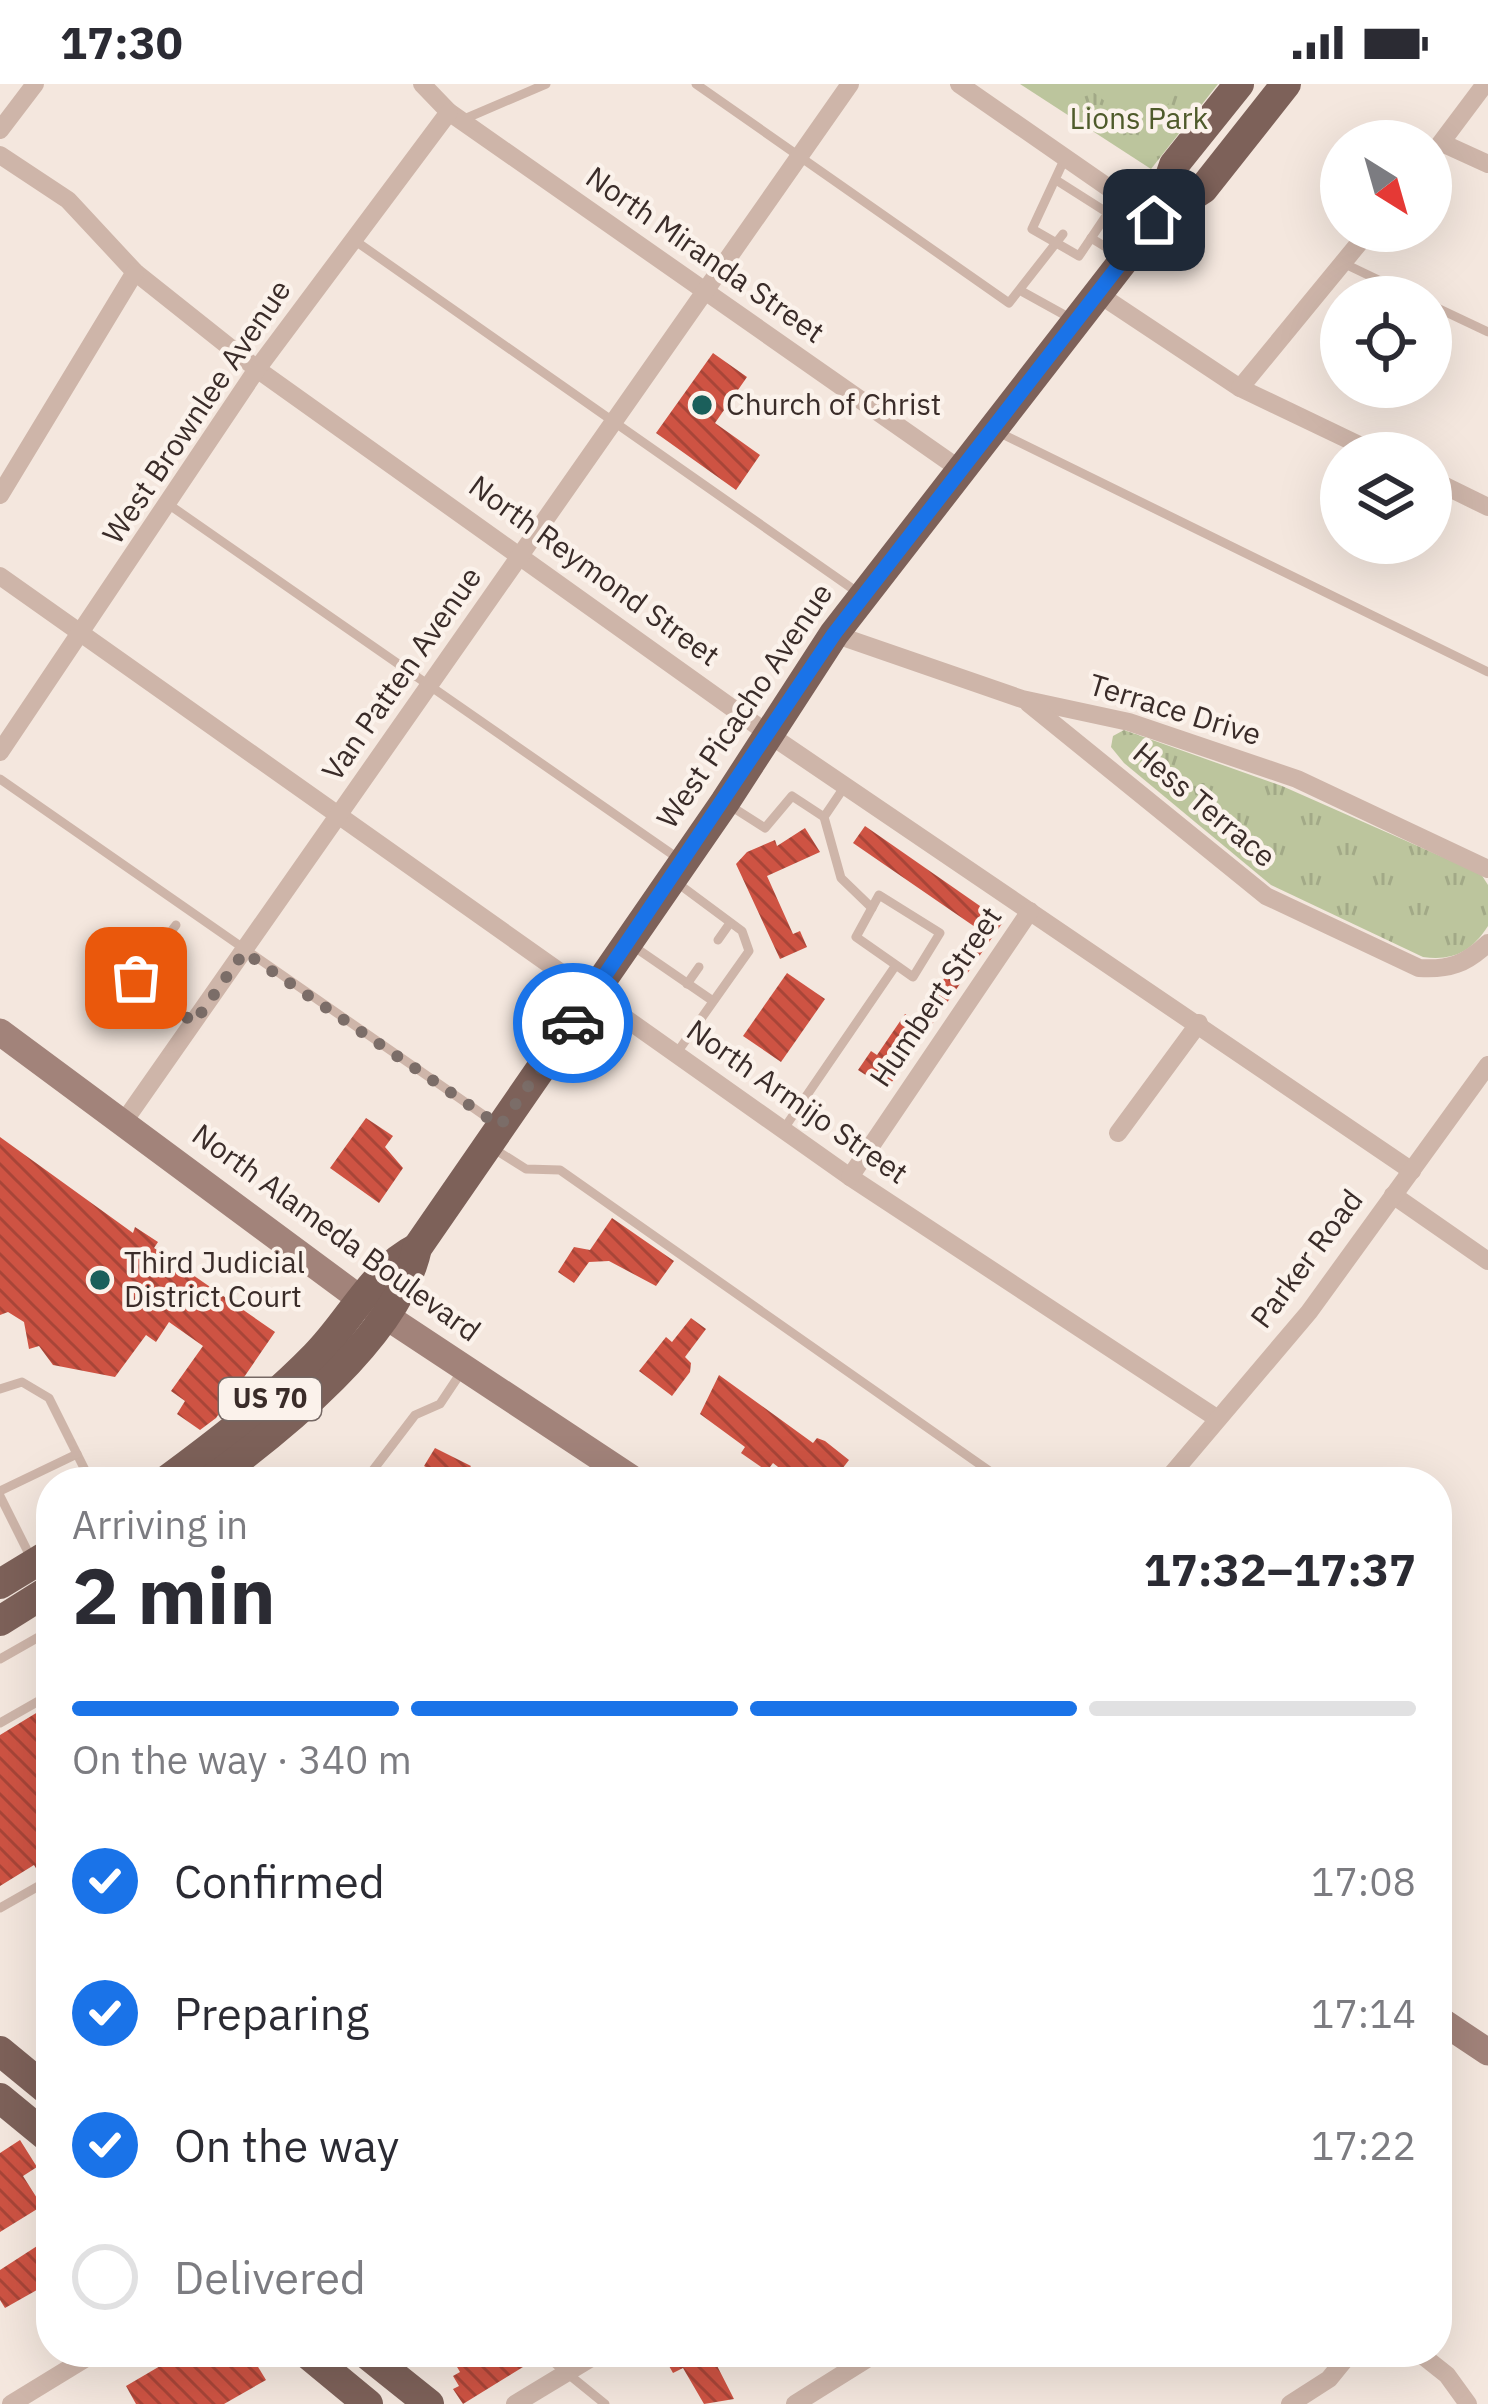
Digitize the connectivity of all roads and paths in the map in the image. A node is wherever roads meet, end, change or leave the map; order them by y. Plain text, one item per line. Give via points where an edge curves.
1 (35, 84) edge
2 (422, 84) edge
3 (546, 84) edge
4 (696, 84) edge
5 (850, 84) edge
6 (959, 84) edge
7 (1239, 84) edge
8 (1286, 84) edge
9 (1485, 84) edge
10 (455, 116) junction
11 (1452, 129) edge
12 (0, 130) edge
13 (1452, 153) edge
14 (0, 155) edge
15 (798, 156) junction
16 (1066, 158) junction
17 (1488, 164) edge
18 (1056, 180) junction
19 (1087, 192) junction
20 (1154, 220) junction
21 (1060, 238) junction
22 (1091, 238) junction
23 (354, 239) junction
24 (1352, 252) edge
25 (1124, 258) junction
26 (1343, 263) junction
27 (135, 272) junction
28 (1370, 276) edge
29 (701, 289) junction
30 (1023, 292) junction
31 (1097, 293) junction
32 (1452, 315) edge
33 (1074, 320) junction
34 (1488, 332) edge
35 (257, 369) junction
36 (1240, 388) junction
37 (614, 418) junction
38 (990, 428) junction
39 (1332, 432) edge
40 (958, 468) junction
41 (1452, 489) edge
42 (0, 495) edge
43 (168, 504) junction
44 (1488, 507) edge
45 (520, 554) junction
46 (0, 576) edge
47 (862, 596) junction
48 (834, 634) junction
49 (82, 636) junction
50 (1488, 672) edge
51 (430, 685) junction
52 (1022, 699) junction
53 (770, 735) junction
54 (0, 752) edge
55 (0, 779) edge
56 (845, 785) junction
57 (724, 802) junction
58 (340, 817) junction
59 (824, 818) junction
60 (1488, 869) edge
61 (678, 870) junction
62 (872, 908) junction
63 (1030, 911) junction
64 (730, 922) junction
65 (176, 925) dead end
66 (718, 940) dead end
67 (628, 943) junction
68 (1488, 943) edge
69 (93, 946) dead end
70 (244, 952) junction
71 (896, 965) junction
72 (698, 967) dead end
73 (136, 978) junction
74 (687, 983) junction
75 (592, 996) junction
76 (713, 1001) junction
77 (194, 1023) junction
78 (1199, 1023) junction
79 (0, 1032) edge
80 (675, 1055) junction
81 (1488, 1065) edge
82 (125, 1120) junction
83 (783, 1130) junction
84 (1118, 1133) dead end
85 (493, 1135) junction
86 (1412, 1171) junction
87 (850, 1177) junction
88 (1393, 1195) junction
89 (1488, 1261) edge
90 (375, 1308) junction
91 (464, 1367) junction
92 (0, 1389) edge
93 (1215, 1417) junction
94 (77, 1454) junction
95 (52, 1467) edge
96 (84, 1467) edge
97 (183, 1467) edge
98 (236, 1467) edge
99 (375, 1467) edge
100 (614, 1467) edge
101 (984, 1467) edge
102 (1177, 1467) edge
103 (36, 1475) edge
104 (0, 1494) edge
105 (36, 1554) edge
106 (36, 1572) edge
107 (36, 1579) edge
108 (0, 1583) edge
109 (0, 1621) edge
110 (36, 1639) edge
111 (0, 1659) edge
112 (36, 1703) edge
113 (0, 1724) edge
114 (36, 1888) edge
115 (0, 1908) edge
116 (1452, 2028) edge
117 (0, 2051) edge
118 (1488, 2052) edge
119 (24, 2094) edge
120 (71, 2367) edge
121 (322, 2367) edge
122 (383, 2367) edge
123 (559, 2367) edge
124 (576, 2367) edge
125 (857, 2367) edge
126 (1339, 2367) edge
127 (1438, 2367) edge
128 (566, 2373) junction
129 (811, 2400) edge
130 (10, 2404) edge
131 (368, 2404) edge
132 (429, 2404) edge
133 (515, 2404) edge
134 (605, 2404) edge
135 (1290, 2404) edge
136 (1468, 2404) edge

1 - 12 street
2 - 10 street, North Miranda Street
3 - 10 lane
4 - 15 lane
5 - 15 street, Van Patten Avenue
6 - 16 street
7 - 20 main road, West Picacho Avenue / US 70 via 1174,165
8 - 20 main road, West Picacho Avenue / US 70 via 1203,189
9 - 11 street
10 - 23 street, West Brownlee Avenue
10 - 29 street, North Miranda Street
13 - 17 street
14 - 27 street, North Reymond Street via 68,200
15 - 29 street, Van Patten Avenue
15 - 30 lane via 1009,303
16 - 18 lane
16 - 19 street
18 - 19 lane
18 - 21 lane via 1032,229
19 - 20 street
19 - 22 lane via 1108,213
20 - 25 main road, West Picacho Avenue / US 70
21 - 22 lane via 1079,256
21 - 30 lane
22 - 25 lane
23 - 35 street, West Brownlee Avenue
23 - 37 lane
24 - 26 street
25 - 31 main road, West Picacho Avenue / US 70
26 - 28 lane
26 - 36 street
27 - 35 street, North Reymond Street
27 - 42 street
29 - 37 street, Van Patten Avenue
29 - 40 street, North Miranda Street
30 - 33 lane
31 - 33 main road, West Picacho Avenue / US 70
31 - 36 street
32 - 34 lane
33 - 38 main road, West Picacho Avenue / US 70
35 - 43 street, West Brownlee Avenue
35 - 45 street, North Reymond Street
36 - 39 street
37 - 45 street, Van Patten Avenue
37 - 47 lane
38 - 40 main road, West Picacho Avenue / US 70
38 - 50 lane
40 - 47 main road, West Picacho Avenue / US 70
41 - 44 street
43 - 49 street, West Brownlee Avenue
43 - 51 lane
45 - 51 street, Van Patten Avenue
45 - 53 street, North Reymond Street
46 - 49 street, North Armijo Street
47 - 48 main road, West Picacho Avenue / US 70
48 - 52 street, Terrace Drive
48 - 53 main road, West Picacho Avenue / US 70
49 - 54 street, West Brownlee Avenue
49 - 58 street, North Armijo Street
51 - 58 street, Van Patten Avenue
51 - 61 lane
52 - 60 street, Terrace Drive via 1129,722 1297,779
52 - 68 street, Hess Terrace via 1266,896 1419,968 1446,969
53 - 56 street, North Reymond Street
53 - 57 main road, West Picacho Avenue / US 70
55 - 70 lane
56 - 59 lane
56 - 63 street, North Reymond Street
57 - 59 lane via 765,828 792,796
57 - 61 main road, West Picacho Avenue / US 70
58 - 70 street, Van Patten Avenue
58 - 75 street, North Armijo Street
59 - 62 lane via 841,878
61 - 64 lane
61 - 67 main road, West Picacho Avenue / US 70
62 - 71 lane via 856,937
62 - 71 lane via 879,895 940,933 914,977
63 - 78 street, North Reymond Street
63 - 87 street, Humbert Street
64 - 66 lane
64 - 76 lane via 749,951
65 - 73 lane
67 - 74 lane
67 - 75 main road, West Picacho Avenue / US 70
69 - 73 lane
70 - 77 street, Van Patten Avenue
70 - 85 lane
71 - 83 lane
72 - 74 lane
73 - 77 lane
74 - 76 lane
75 - 80 street, North Armijo Street
75 - 85 main road, West Picacho Avenue / US 70
76 - 80 lane
77 - 82 street, Van Patten Avenue
78 - 84 street
78 - 86 street, North Reymond Street
79 - 82 main road, North Alameda Boulevard
80 - 83 street, North Armijo Street
81 - 86 street, Parker Road
82 - 90 main road, North Alameda Boulevard
83 - 87 street, North Armijo Street
85 - 90 main road, West Picacho Avenue / US 70 via 417,1248 391,1261
85 - 101 lane via 526,1168 560,1170
86 - 88 street, Parker Road
87 - 93 street, North Armijo Street
88 - 89 street
88 - 93 street, Parker Road via 1309,1312
90 - 91 main road, North Alameda Boulevard
90 - 97 main road, West Picacho Avenue / US 70
90 - 98 main road, West Picacho Avenue / US 70 via 303,1406
91 - 99 lane
91 - 100 main road, North Alameda Boulevard
92 - 94 lane via 22,1382 49,1398
93 - 102 street, Parker Road
94 - 95 lane
94 - 96 lane
103 - 104 lane
104 - 105 lane
106 - 108 main road
107 - 109 main road
110 - 111 lane
112 - 113 lane
114 - 115 lane
116 - 118 main road
117 - 119 main road
120 - 130 street
121 - 131 main road
122 - 132 main road
123 - 128 lane
124 - 128 street
125 - 129 street
126 - 135 street
127 - 136 street
128 - 133 street
128 - 134 lane

